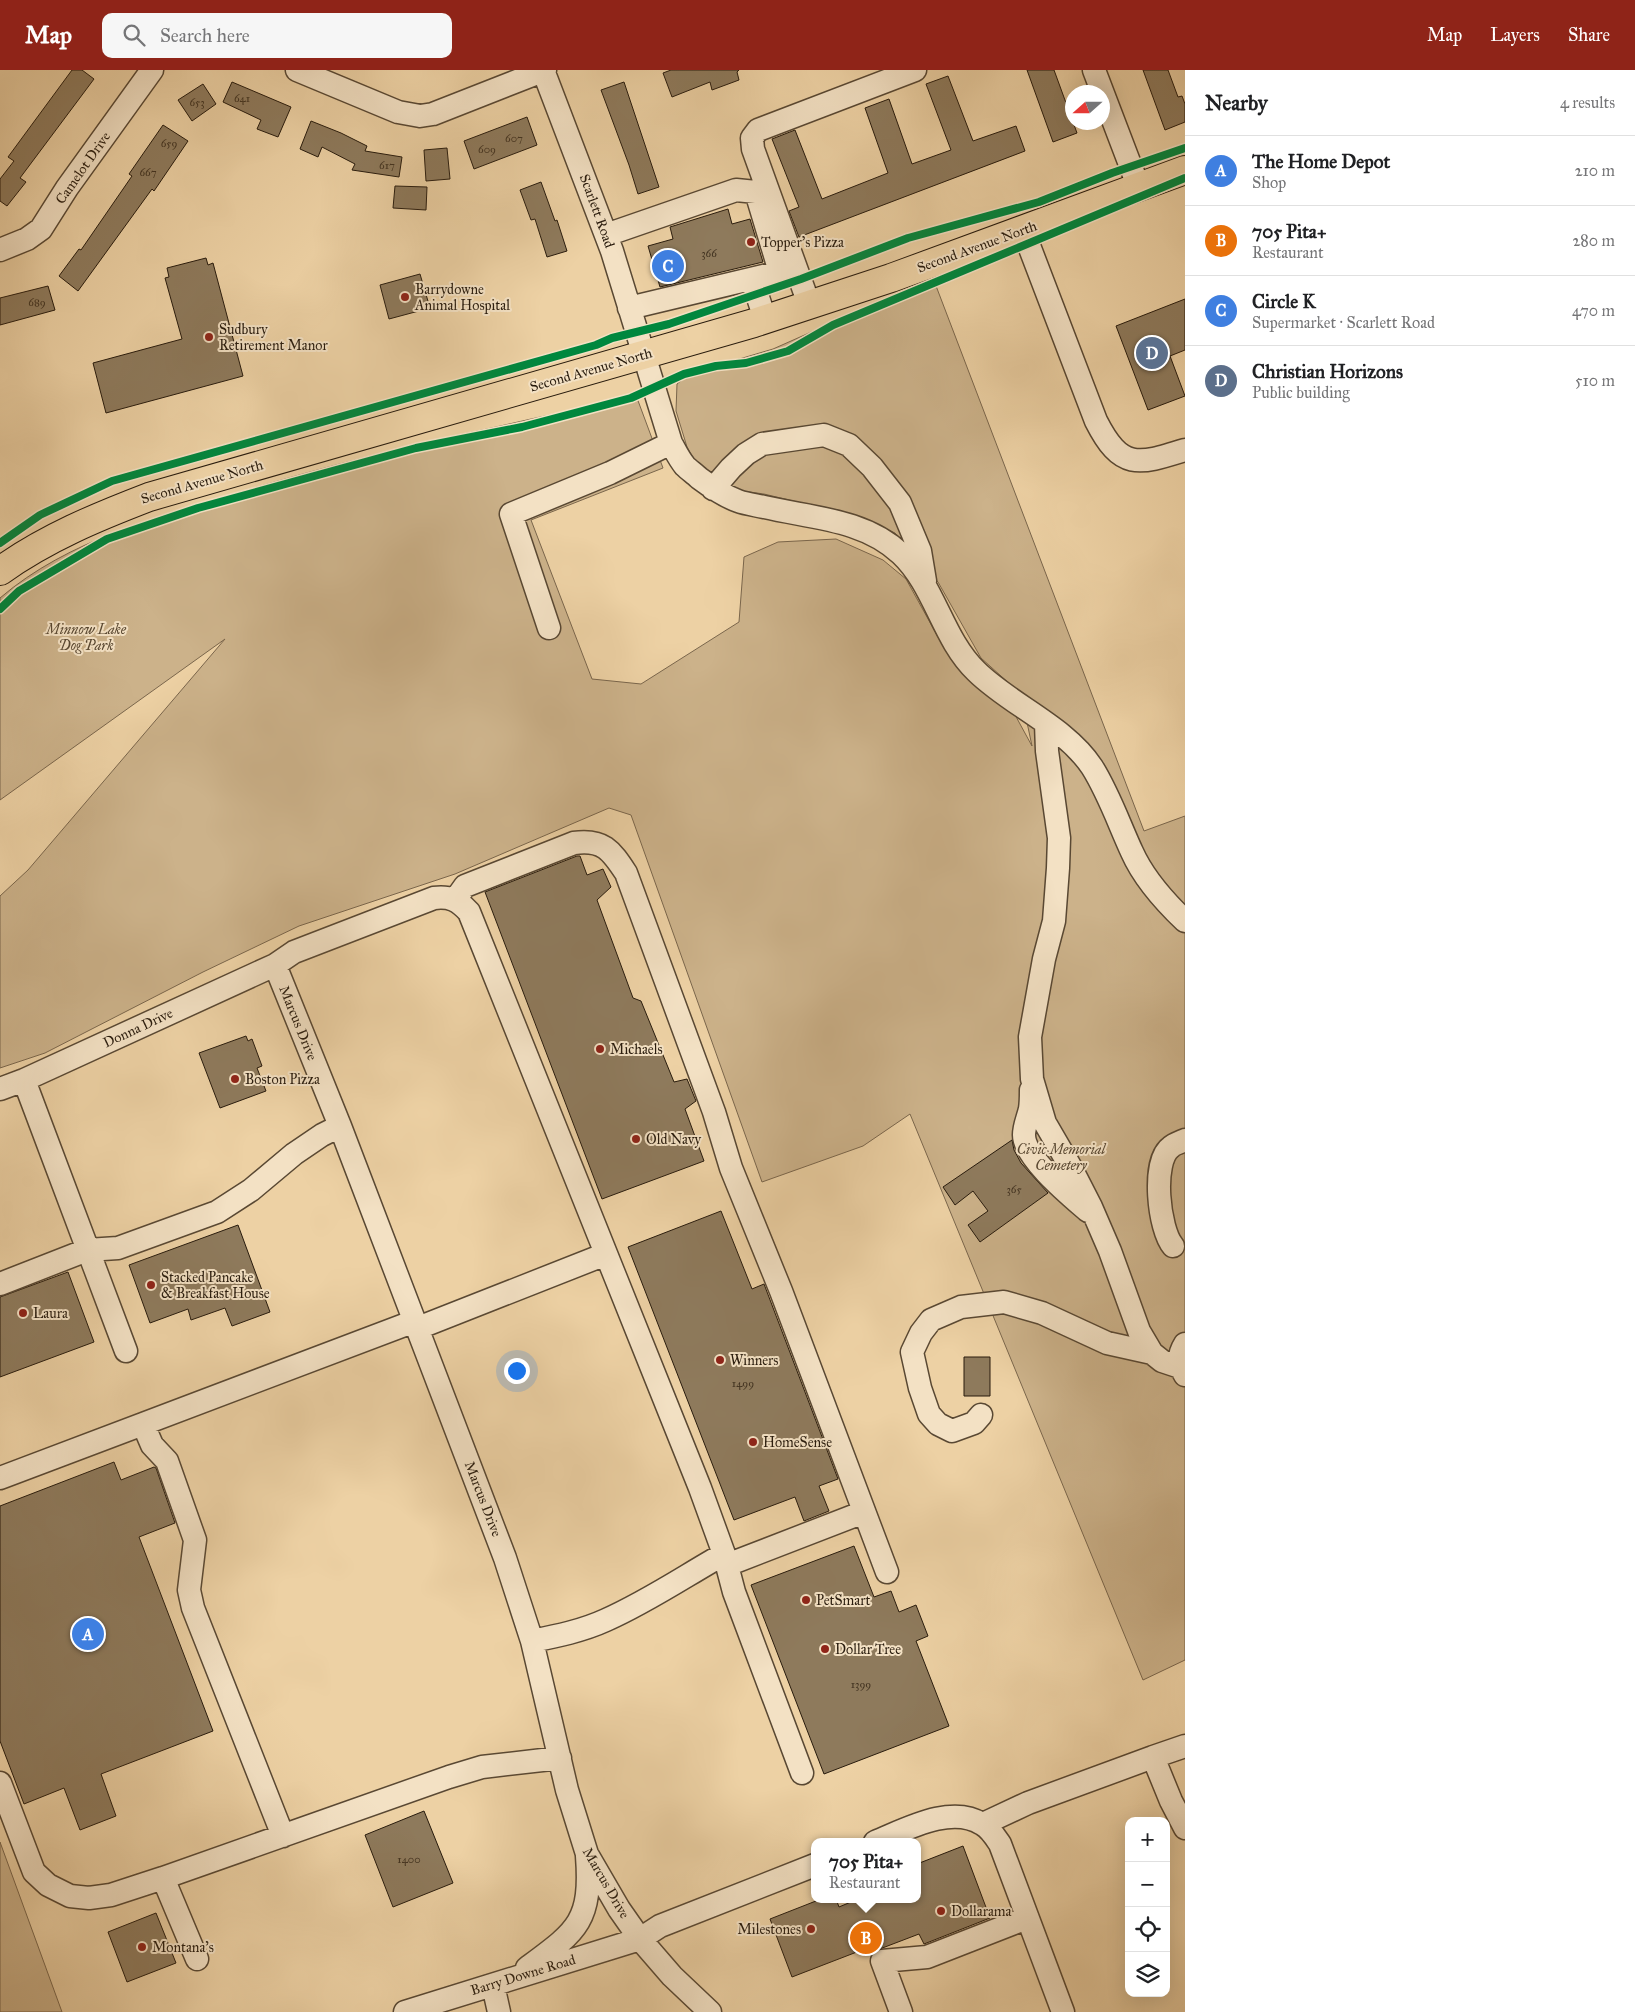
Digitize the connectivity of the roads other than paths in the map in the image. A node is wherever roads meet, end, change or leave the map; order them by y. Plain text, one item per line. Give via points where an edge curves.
1 (152, 70) edge
2 (297, 70) edge
3 (544, 70) edge
4 (915, 70) edge
5 (1094, 70) edge
6 (1185, 170) edge
7 (1138, 188) junction
8 (1023, 230) junction
9 (606, 235) junction
10 (0, 250) edge
11 (752, 279) junction
12 (810, 304) junction
13 (629, 308) junction
14 (765, 319) junction
15 (643, 355) junction
16 (671, 443) junction
17 (1185, 450) edge
18 (713, 489) junction
19 (0, 571) edge
20 (926, 585) junction
21 (549, 628) dead end
22 (1046, 723) junction
23 (455, 900) junction
24 (1185, 921) edge
25 (275, 966) junction
26 (24, 1080) junction
27 (0, 1089) edge
28 (340, 1126) junction
29 (1185, 1140) edge
30 (1173, 1246) dead end
31 (87, 1250) junction
32 (606, 1254) junction
33 (0, 1284) edge
34 (417, 1325) junction
35 (1185, 1344) edge
36 (126, 1352) dead end
37 (1152, 1353) junction
38 (1183, 1371) edge
39 (980, 1415) dead end
40 (143, 1424) junction
41 (0, 1478) edge
42 (864, 1512) junction
43 (726, 1560) junction
44 (887, 1572) dead end
45 (532, 1640) junction
46 (1185, 1746) edge
47 (1153, 1757) junction
48 (560, 1758) junction
49 (802, 1773) dead end
50 (0, 1783) edge
51 (983, 1824) junction
52 (1185, 1828) edge
53 (283, 1836) junction
54 (885, 1838) edge
55 (587, 1854) junction
56 (811, 1867) edge
57 (163, 1878) junction
58 (1027, 1918) junction
59 (640, 1939) junction
60 (197, 1959) dead end
61 (514, 1978) junction
62 (493, 1985) junction
63 (405, 2012) edge
64 (499, 2012) edge
65 (710, 2012) edge
66 (901, 2012) edge
67 (1063, 2012) edge

1 - 10 street, Camelot Drive via 41,229 27,239
2 - 3 street via 398,112 420,116
3 - 9 street, Scarlett Road
4 - 12 street via 758,130 752,138 753,149
5 - 7 street
6 - 7 main road, Second Avenue North
7 - 8 main road, Second Avenue North
8 - 12 main road, Second Avenue North
8 - 17 street via 1106,440 1122,457 1132,461
9 - 11 street via 736,190 756,192 780,272
9 - 13 street, Scarlett Road
11 - 13 street
11 - 14 street
12 - 14 main road, Second Avenue North
13 - 15 street, Scarlett Road
14 - 15 main road, Second Avenue North
15 - 16 street, Scarlett Road
15 - 19 main road, Second Avenue North via 149,497 62,533
16 - 18 street, Scarlett Road via 685,466
16 - 21 street via 610,473 512,514
18 - 20 street, Scarlett Road via 738,502 834,520 879,536 902,554
18 - 20 street via 736,464 762,444 824,435 849,445 872,467 900,503 920,551
20 - 22 street via 954,644 976,671
22 - 24 street via 1091,765 1146,878
22 - 37 street via 1059,838 1058,868 1054,921 1030,1038 1032,1078 1045,1123 1095,1217 1136,1324
23 - 25 street, Donna Drive via 434,898 294,952
23 - 32 street via 469,912
23 - 42 street via 465,886 574,843 590,841 605,847 626,872 714,1112 731,1168
25 - 26 street, Donna Drive
25 - 28 street, Marcus Drive
26 - 27 street, Donna Drive
26 - 31 street
28 - 31 street via 322,1134 217,1212 118,1248
28 - 34 street, Marcus Drive
29 - 30 street via 1170,1147 1159,1173 1162,1223 1167,1240
31 - 33 street
31 - 36 street
32 - 34 street
32 - 43 street
34 - 40 street
34 - 45 street, Marcus Drive via 505,1558
35 - 38 street via 1180,1352
37 - 38 street
37 - 39 street via 1107,1343 1042,1313 1004,1302 961,1307 931,1320 912,1352 929,1414 938,1424 952,1431 974,1423
40 - 41 street
40 - 53 street via 152,1445 167,1461 195,1540 189,1590 193,1608
42 - 43 street
42 - 44 street
43 - 45 street via 606,1620 563,1635
43 - 49 street via 734,1592
45 - 48 street, Marcus Drive
46 - 47 street
47 - 51 street via 1028,1803
47 - 52 street
48 - 53 street via 482,1767
48 - 55 street, Marcus Drive
50 - 57 street via 34,1872 48,1885 70,1896 89,1898 111,1895
51 - 54 street via 964,1818 935,1818
51 - 58 street via 1000,1844
53 - 57 street
55 - 59 street, Marcus Drive
55 - 61 street via 585,1910 572,1933
56 - 59 street, Barry Downe Road via 660,1926
57 - 60 street
58 - 66 street via 927,1957 882,1961
58 - 67 street
59 - 61 street, Barry Downe Road
59 - 65 street, Marcus Drive via 672,1976
61 - 62 street, Barry Downe Road
62 - 63 street, Barry Downe Road
62 - 64 street

